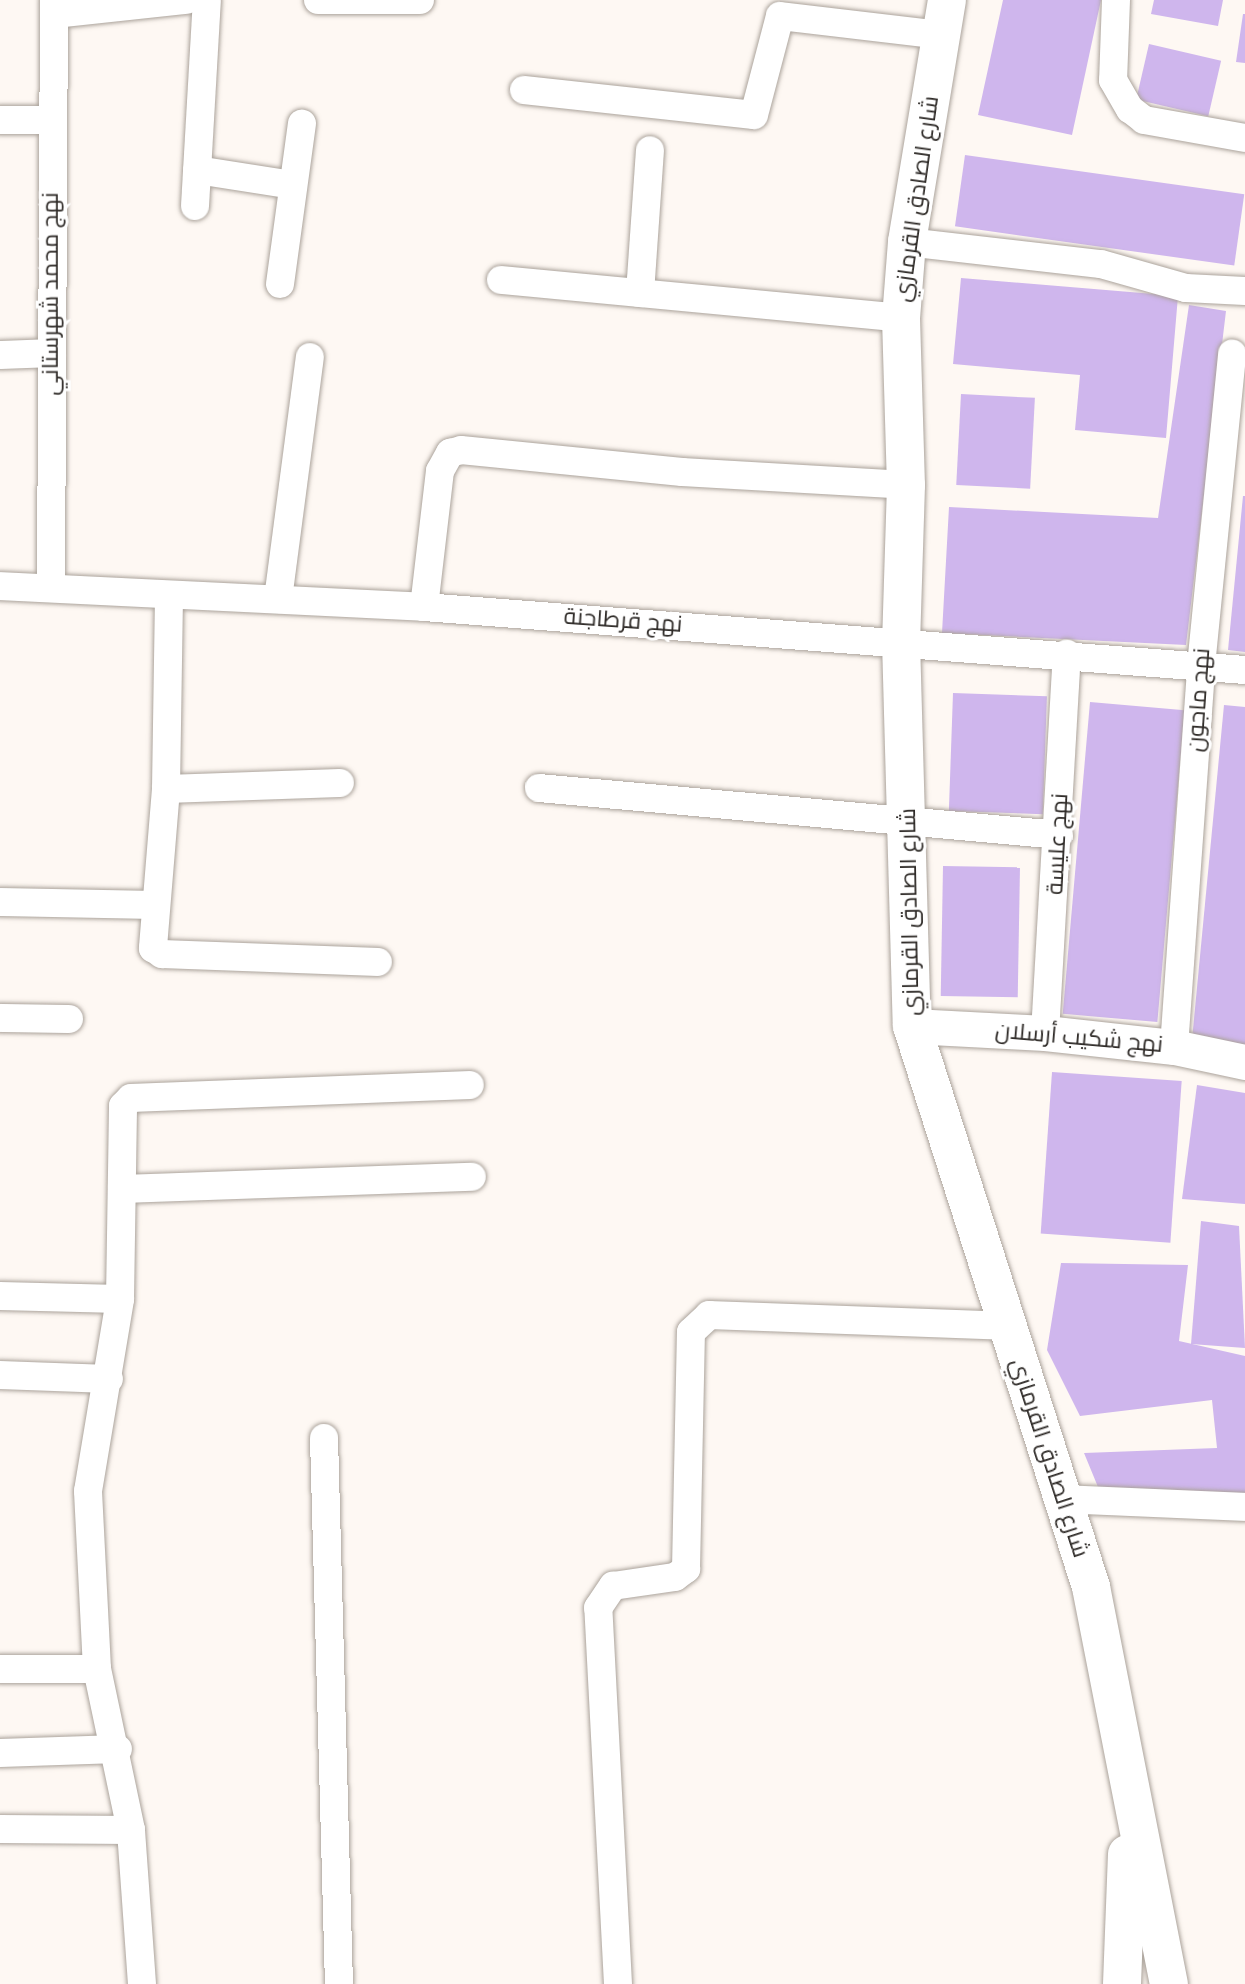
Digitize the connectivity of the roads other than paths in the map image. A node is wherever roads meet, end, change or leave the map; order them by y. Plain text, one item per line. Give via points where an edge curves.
1 (186, 0) edge
2 (207, 0) edge
3 (318, 0) edge
4 (420, 0) edge
5 (1116, 0) edge
6 (54, 7) edge
7 (944, 18) edge
8 (524, 90) dead end
9 (0, 120) edge
10 (50, 120) junction
11 (302, 122) dead end
12 (1245, 138) edge
13 (650, 150) dead end
14 (197, 170) junction
15 (293, 185) junction
16 (195, 206) dead end
17 (907, 242) junction
18 (502, 280) dead end
19 (280, 284) dead end
20 (1245, 291) edge
21 (640, 293) junction
22 (901, 318) junction
23 (52, 353) junction
24 (1232, 354) dead end
25 (0, 355) edge
26 (310, 357) dead end
27 (906, 485) junction
28 (0, 586) edge
29 (51, 588) junction
30 (169, 597) junction
31 (278, 599) junction
32 (424, 607) junction
33 (901, 641) junction
34 (1067, 654) junction
35 (1201, 666) junction
36 (1245, 670) edge
37 (341, 783) dead end
38 (539, 788) dead end
39 (166, 789) junction
40 (908, 821) junction
41 (1059, 835) junction
42 (0, 902) edge
43 (154, 905) junction
44 (378, 962) dead end
45 (0, 1018) edge
46 (69, 1019) dead end
47 (912, 1026) junction
48 (1045, 1033) junction
49 (1174, 1046) junction
50 (1245, 1062) edge
51 (470, 1084) dead end
52 (472, 1177) dead end
53 (122, 1189) junction
54 (0, 1296) edge
55 (120, 1298) junction
56 (1004, 1326) junction
57 (0, 1374) edge
58 (108, 1379) junction
59 (324, 1438) dead end
60 (1063, 1499) junction
61 (1245, 1507) edge
62 (97, 1668) junction
63 (0, 1669) edge
64 (118, 1749) junction
65 (0, 1753) edge
66 (1130, 1796) junction
67 (0, 1829) edge
68 (131, 1830) junction
69 (142, 1984) edge
70 (339, 1984) edge
71 (618, 1984) edge
72 (1122, 1984) edge
73 (1169, 1984) edge

1 - 6 street
2 - 14 street
3 - 4 street
5 - 12 street via 1113,80 1130,109 1144,120
6 - 10 street, نهج محمد شهرستاني
7 - 8 street via 780,16 754,115
7 - 17 main road, شارع الصادق القرمازي
9 - 10 street
10 - 23 street, نهج محمد شهرستاني
11 - 15 street
13 - 21 street
14 - 15 street
14 - 16 street
15 - 19 street
17 - 20 street via 1101,264 1186,288
17 - 22 main road, شارع الصادق القرمازي
18 - 21 street
21 - 22 street
22 - 27 main road, شارع الصادق القرمازي
23 - 25 street
23 - 29 street, نهج محمد شهرستاني
24 - 35 street, نهج ماجون
26 - 31 street
27 - 32 street via 682,472 461,450 450,453 440,471
27 - 33 main road, شارع الصادق القرمازي
28 - 29 street, نهج قرطاجنة
29 - 30 street, نهج قرطاجنة
30 - 31 street, نهج قرطاجنة
30 - 39 street
31 - 32 street, نهج قرطاجنة
32 - 33 street, نهج قرطاجنة
33 - 34 street, نهج قرطاجنة
33 - 40 main road, شارع الصادق القرمازي
34 - 35 street, نهج قرطاجنة
34 - 41 street, نهج عليسة
35 - 36 street, نهج قرطاجنة
35 - 49 street, نهج ماجون
37 - 39 street
38 - 40 street
39 - 43 street
40 - 41 street
40 - 47 main road, شارع الصادق القرمازي
41 - 48 street, نهج عليسة
42 - 43 street
43 - 44 street via 152,945 162,954
45 - 46 street
47 - 48 street, نهج شكيب أرسلان
47 - 56 main road, شارع الصادق القرمازي
48 - 49 street, نهج شكيب أرسلان
49 - 50 street, نهج شكيب أرسلان
51 - 53 street via 131,1098 123,1106
52 - 53 street
53 - 55 street
54 - 55 street
55 - 58 street
56 - 60 main road, شارع الصادق القرمازي
56 - 71 street via 709,1315 691,1332 686,1569 675,1577 613,1586 598,1608
57 - 58 street
58 - 62 street via 88,1491
59 - 70 street
60 - 61 street
60 - 66 main road, شارع الصادق القرمازي via 1113,1679
62 - 63 street
62 - 64 street
64 - 65 street
64 - 68 street
66 - 72 main road, شارع الصادق القرمازي
66 - 73 main road, شارع الصادق القرمازي
67 - 68 street
68 - 69 street

